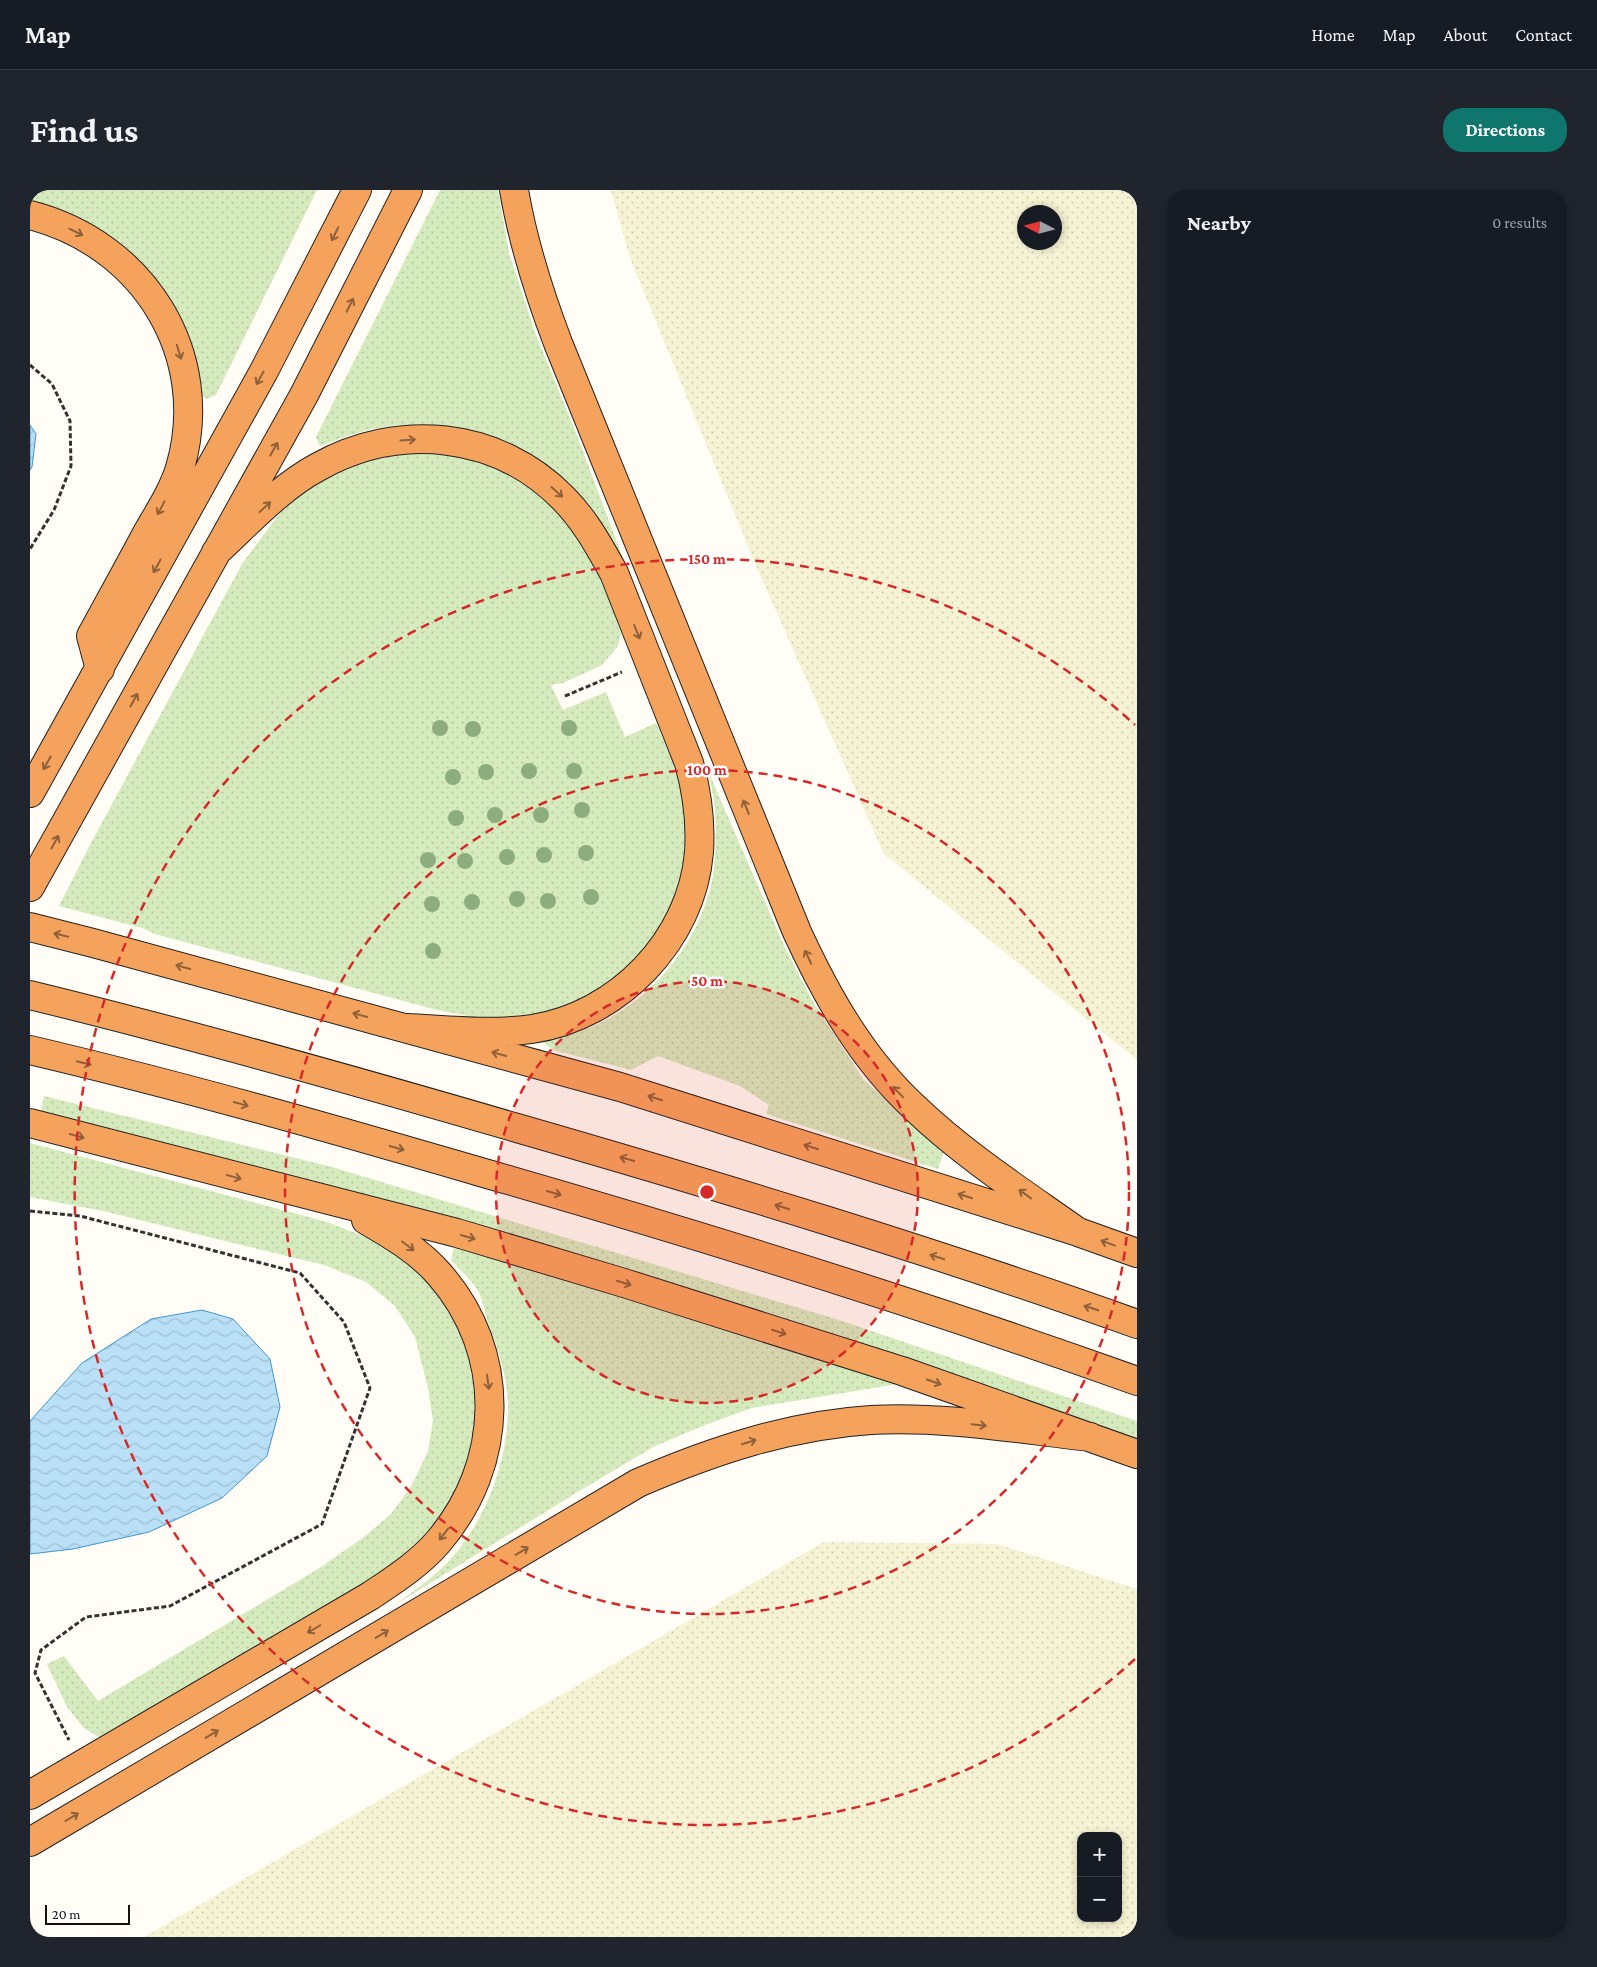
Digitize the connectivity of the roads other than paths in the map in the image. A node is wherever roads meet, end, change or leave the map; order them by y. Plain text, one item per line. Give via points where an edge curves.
1 (357, 190) edge
2 (408, 190) edge
3 (514, 190) edge
4 (30, 215) edge
5 (216, 552) junction
6 (100, 669) junction
7 (30, 793) edge
8 (30, 888) edge
9 (30, 927) edge
10 (30, 996) edge
11 (407, 1028) junction
12 (33, 1051) edge
13 (30, 1124) edge
14 (336, 1203) junction
15 (1078, 1232) junction
16 (1137, 1254) edge
17 (1137, 1324) edge
18 (1137, 1381) edge
19 (1090, 1437) junction
20 (1137, 1454) edge
21 (30, 1796) edge
22 (30, 1842) edge

1 -> 6 highway via 264,372
5 -> 2 highway via 304,395
15 -> 3 highway via 970,1154 914,1108 866,1054 816,974 558,343 529,261
4 -> 6 highway via 82,235 125,266 163,313 184,369 189,402 188,434 179,470 91,636
8 -> 5 highway
5 -> 11 highway via 284,489 342,454 371,445 421,439 449,440 502,455 531,471 581,518 614,573 689,762 696,791 699,854 684,909 656,958 628,986 567,1021 532,1029 498,1031
6 -> 7 highway
11 -> 9 highway
17 -> 10 highway via 665,1170 327,1073
15 -> 11 highway via 620,1087
12 -> 18 highway via 305,1121 648,1220 869,1290
13 -> 14 highway
14 -> 19 highway via 457,1234 624,1283 902,1371
14 -> 21 highway via 395,1236 425,1260 457,1297 477,1334 489,1383 490,1416 484,1452 467,1500 438,1542 397,1578
16 -> 15 highway
19 - 20 highway
22 -> 19 highway via 638,1483 686,1463 775,1435 870,1420 957,1422

